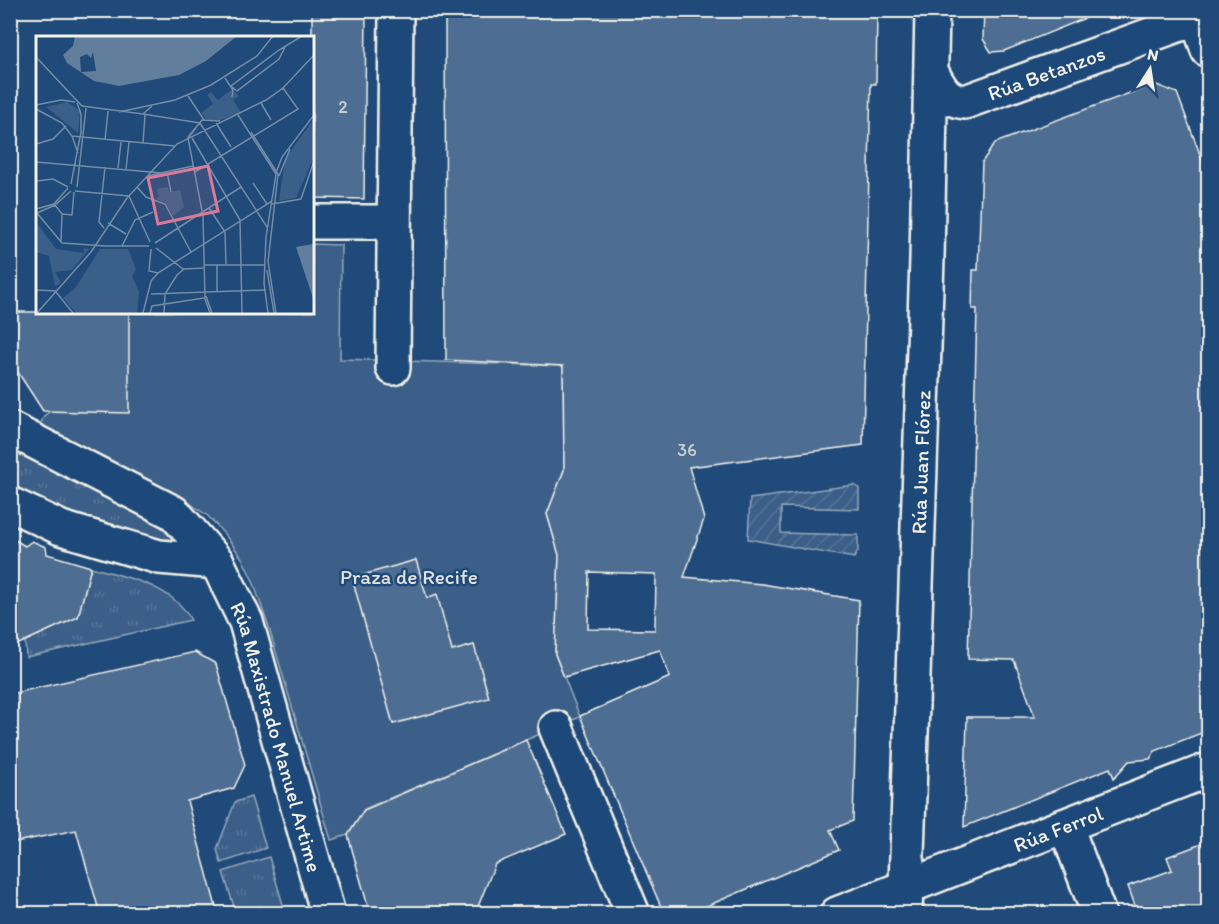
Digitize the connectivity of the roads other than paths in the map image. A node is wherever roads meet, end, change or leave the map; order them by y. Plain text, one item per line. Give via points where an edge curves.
1 (396, 10) edge
2 (932, 10) edge
3 (1200, 14) edge
4 (1209, 50) edge
5 (931, 71) junction
6 (314, 222) edge
7 (394, 222) junction
8 (393, 368) dead end
9 (10, 429) edge
10 (10, 504) edge
11 (217, 562) junction
12 (556, 728) dead end
13 (1209, 770) edge
14 (1060, 827) junction
15 (906, 900) edge
16 (328, 914) edge
17 (633, 914) edge
18 (837, 914) edge
19 (1099, 914) edge

1 - 7 street
2 - 5 street, Rúa Juan Flórez
3 - 4 street
3 - 5 street, Rúa Betanzos via 965,102 946,96
5 - 15 street, Rúa Juan Flórez
6 - 7 street
7 - 8 street
9 - 11 street, Rúa Maxistrado Manuel Artime via 174,513
10 - 11 street via 61,528 159,557
11 - 16 street, Rúa Maxistrado Manuel Artime via 246,622
12 - 17 street
13 - 14 street, Rúa Ferrol
14 - 15 street, Rúa Ferrol
14 - 19 street via 1071,840
15 - 18 street, Rúa Ferrol

